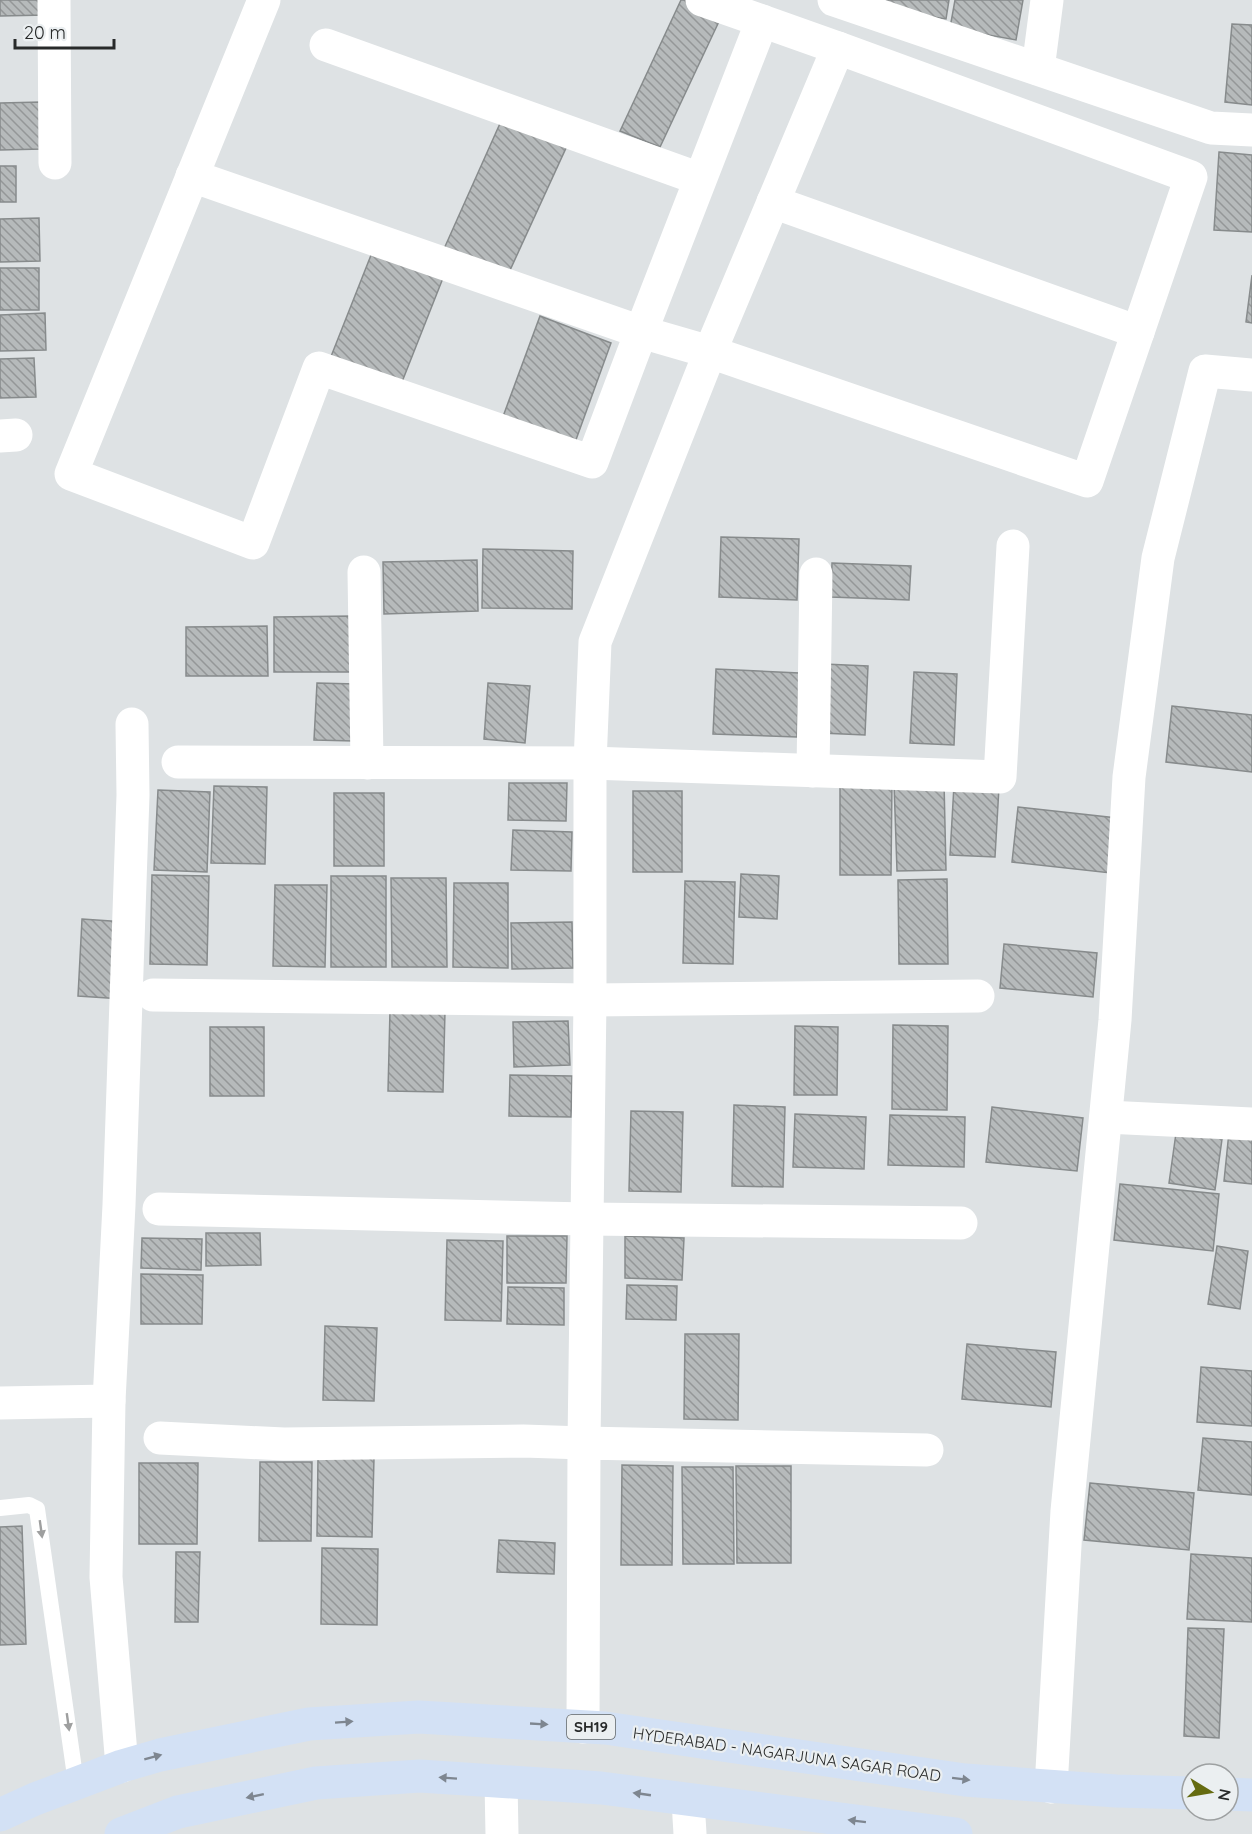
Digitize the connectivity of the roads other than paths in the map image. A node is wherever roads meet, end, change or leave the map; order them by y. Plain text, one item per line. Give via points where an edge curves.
1 (54, 0) edge
2 (264, 0) edge
3 (702, 0) edge
4 (1047, 0) edge
5 (844, 2) edge
6 (762, 21) junction
7 (326, 45) dead end
8 (838, 48) junction
9 (1038, 69) junction
10 (1252, 130) edge
11 (55, 163) dead end
12 (192, 176) junction
13 (700, 179) junction
14 (773, 202) junction
15 (641, 332) junction
16 (1138, 332) junction
17 (710, 352) junction
18 (1252, 375) edge
19 (1013, 546) dead end
20 (364, 572) dead end
21 (816, 574) dead end
22 (132, 724) dead end
23 (178, 762) dead end
24 (367, 763) junction
25 (590, 763) junction
26 (813, 771) junction
27 (153, 995) dead end
28 (978, 996) dead end
29 (590, 1000) junction
30 (1106, 1117) junction
31 (1252, 1124) edge
32 (159, 1209) dead end
33 (587, 1219) junction
34 (961, 1223) dead end
35 (108, 1401) junction
36 (0, 1403) edge
37 (160, 1438) dead end
38 (584, 1443) junction
39 (927, 1450) dead end
40 (0, 1508) edge
41 (582, 1726) junction
42 (122, 1766) junction
43 (501, 1782) junction
44 (76, 1783) junction
45 (1051, 1787) junction
46 (1180, 1792) edge
47 (688, 1800) junction
48 (0, 1815) edge
49 (121, 1834) edge
50 (502, 1834) edge
51 (690, 1834) edge
52 (956, 1834) edge

1 - 11 street
2 - 12 street
3 - 6 street
4 - 9 street
5 - 9 street
6 - 8 street
6 - 13 street
7 - 13 street
8 - 14 street
8 - 16 street via 1191,177
9 - 10 street via 1211,128
12 - 15 street
12 - 15 street via 71,474 253,543 319,368 592,462
13 - 15 street
14 - 16 street
14 - 17 street
15 - 17 street
16 - 17 street via 1087,481
17 - 25 street via 595,642
18 - 30 street via 1205,371 1158,558 1129,777
19 - 26 street via 1000,777
20 - 24 street
21 - 26 street
22 - 35 street via 126,1014
23 - 24 street
24 - 25 street
25 - 26 street
25 - 29 street
27 - 29 street
28 - 29 street
29 - 33 street
30 - 31 street
30 - 45 street via 1072,1448
32 - 33 street
33 - 34 street
33 - 38 street
35 - 36 street
35 - 42 street via 106,1577
37 - 38 street via 284,1444
38 - 39 street
38 - 41 street
40 -> 44 lane via 29,1505 37,1509
42 -> 41 main road, HYDERABAD - NAGARJUNA SAGAR ROAD / SH19 via 309,1724 419,1717
41 -> 45 main road, HYDERABAD - NAGARJUNA SAGAR ROAD / SH19 via 965,1780
42 - 44 main road, HYDERABAD - NAGARJUNA SAGAR ROAD / SH19
47 -> 43 main road via 601,1788
43 -> 49 main road via 420,1776 316,1783 178,1812
43 - 50 street
44 - 48 main road, HYDERABAD - NAGARJUNA SAGAR ROAD / SH19
45 - 46 main road, HYDERABAD - NAGARJUNA SAGAR ROAD / SH19
47 - 51 street
52 -> 47 main road

